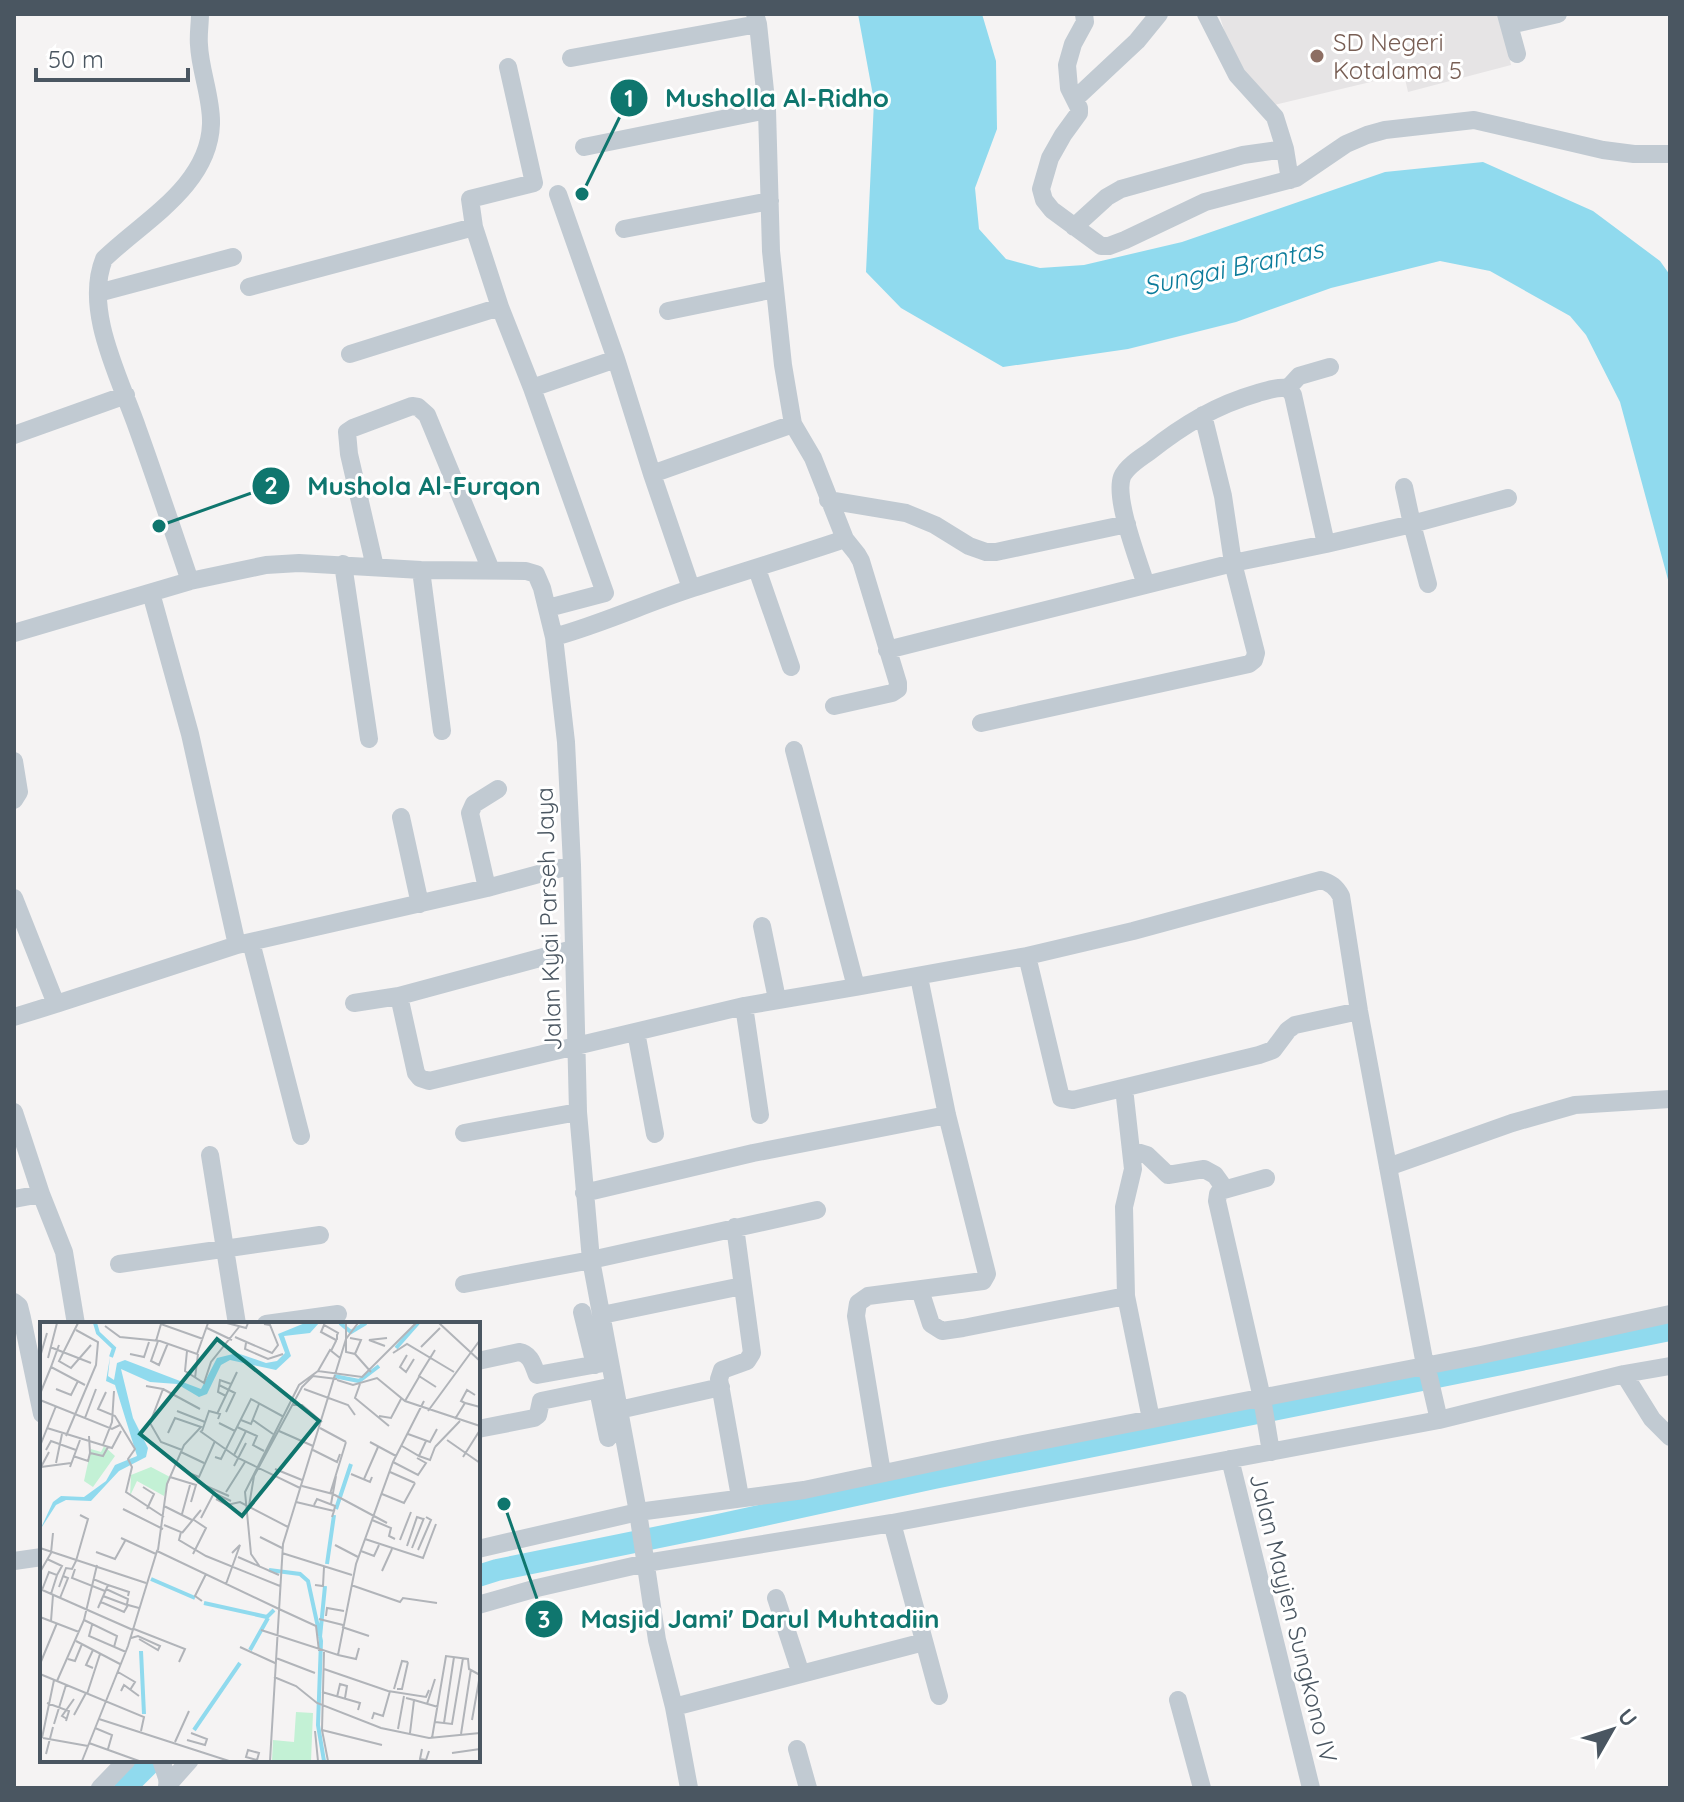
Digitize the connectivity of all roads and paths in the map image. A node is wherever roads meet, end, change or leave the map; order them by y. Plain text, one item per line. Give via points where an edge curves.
1 (200, 14) edge
2 (1084, 14) edge
3 (1159, 14) edge
4 (1206, 14) edge
5 (1558, 14) edge
6 (756, 19) edge
7 (1508, 19) edge
8 (1517, 54) dead end
9 (571, 58) dead end
10 (508, 67) dead end
11 (1075, 99) junction
12 (767, 110) junction
13 (584, 147) dead end
14 (1285, 149) junction
15 (1670, 154) edge
16 (1290, 180) junction
17 (558, 194) dead end
18 (770, 201) junction
19 (474, 227) junction
20 (1074, 227) junction
21 (624, 229) dead end
22 (233, 257) dead end
23 (249, 287) dead end
24 (775, 289) junction
25 (98, 293) junction
26 (500, 307) junction
27 (668, 311) dead end
28 (350, 354) dead end
29 (616, 359) junction
30 (1330, 367) dead end
31 (532, 388) junction
32 (1288, 388) junction
33 (126, 395) junction
34 (1203, 415) junction
35 (793, 424) junction
36 (14, 435) edge
37 (652, 474) junction
38 (1404, 487) dead end
39 (1508, 498) dead end
40 (828, 500) junction
41 (1127, 524) junction
42 (1412, 524) junction
43 (845, 539) junction
44 (1326, 544) junction
45 (1233, 563) junction
46 (343, 564) junction
47 (375, 567) junction
48 (757, 569) junction
49 (421, 570) junction
50 (491, 570) junction
51 (190, 581) junction
52 (1428, 584) dead end
53 (1146, 585) junction
54 (691, 588) junction
55 (151, 593) junction
56 (605, 593) junction
57 (548, 608) junction
58 (613, 618) junction
59 (14, 633) edge
60 (554, 637) junction
61 (887, 650) junction
62 (791, 667) dead end
63 (834, 706) dead end
64 (981, 723) dead end
65 (442, 731) dead end
66 (369, 739) dead end
67 (794, 750) dead end
68 (14, 761) edge
69 (498, 789) dead end
70 (14, 800) edge
71 (401, 817) dead end
72 (572, 865) junction
73 (487, 888) junction
74 (14, 898) edge
75 (420, 904) junction
76 (762, 926) dead end
77 (244, 944) junction
78 (573, 949) junction
79 (1027, 956) junction
80 (919, 977) junction
81 (856, 987) junction
82 (399, 996) junction
83 (777, 999) junction
84 (354, 1003) dead end
85 (56, 1004) junction
86 (744, 1006) junction
87 (1359, 1011) junction
88 (14, 1017) edge
89 (636, 1032) junction
90 (577, 1044) junction
91 (1124, 1088) junction
92 (1670, 1099) edge
93 (14, 1112) edge
94 (578, 1112) junction
95 (760, 1115) dead end
96 (947, 1115) junction
97 (464, 1133) dead end
98 (655, 1134) dead end
99 (301, 1136) dead end
100 (1131, 1150) junction
101 (210, 1155) dead end
102 (1388, 1167) junction
103 (1266, 1178) dead end
104 (1225, 1189) junction
105 (584, 1193) junction
106 (41, 1194) junction
107 (14, 1199) edge
108 (817, 1210) dead end
109 (735, 1227) junction
110 (320, 1235) dead end
111 (226, 1249) junction
112 (591, 1260) junction
113 (119, 1264) dead end
114 (464, 1284) dead end
115 (742, 1286) junction
116 (920, 1290) junction
117 (1126, 1296) junction
118 (14, 1302) edge
119 (582, 1312) dead end
120 (338, 1314) dead end
121 (1670, 1314) edge
122 (602, 1315) junction
123 (76, 1322) edge
124 (237, 1322) edge
125 (280, 1322) edge
126 (480, 1361) edge
127 (602, 1364) junction
128 (1670, 1366) edge
129 (1427, 1371) junction
130 (1624, 1374) junction
131 (537, 1375) junction
132 (721, 1387) junction
133 (606, 1388) junction
134 (1263, 1400) junction
135 (541, 1401) junction
136 (40, 1404) edge
137 (619, 1410) junction
138 (1438, 1416) junction
139 (1151, 1419) junction
140 (480, 1429) edge
141 (1670, 1437) edge
142 (608, 1438) dead end
143 (1271, 1449) junction
144 (1230, 1459) junction
145 (882, 1473) junction
146 (740, 1497) junction
147 (638, 1516) junction
148 (892, 1523) junction
149 (480, 1549) edge
150 (40, 1557) edge
151 (645, 1560) junction
152 (14, 1561) edge
153 (776, 1598) dead end
154 (480, 1604) edge
155 (924, 1642) junction
156 (801, 1674) junction
157 (939, 1696) dead end
158 (1178, 1700) dead end
159 (674, 1707) junction
160 (797, 1749) dead end
161 (125, 1762) edge
162 (187, 1762) edge
163 (166, 1778) edge
164 (100, 1788) edge
165 (689, 1788) edge
166 (808, 1788) edge
167 (1202, 1788) edge
168 (1311, 1788) edge

1 - 25 street via 199,45 211,123 207,147 191,178 168,204 104,259
2 - 11 street via 1067,65
3 - 11 street
4 - 14 street via 1237,75 1275,117
5 - 7 street
6 - 9 street
6 - 12 street
7 - 8 street
10 - 19 street via 534,183 470,199
11 - 20 street via 1079,113 1050,158 1041,189 1052,210
12 - 13 street
12 - 18 street
14 - 16 street
14 - 20 street via 1243,155 1121,189
15 - 16 street via 1603,150 1474,120 1367,135
16 - 20 street via 1205,202 1109,246
17 - 29 street
18 - 21 street
18 - 24 street
19 - 23 street
19 - 26 street
22 - 25 street
24 - 27 street
24 - 35 street
25 - 33 street via 109,354
26 - 28 street
26 - 31 street
29 - 31 street
29 - 37 street
30 - 32 street via 1299,376
31 - 56 street
32 - 34 street via 1237,399
32 - 44 street
33 - 36 street
33 - 51 street
34 - 41 street via 1123,474 1120,487
34 - 45 street
35 - 37 street
35 - 40 street
37 - 54 street
38 - 42 street
39 - 42 street
40 - 41 street via 906,513 986,552
40 - 43 street
41 - 53 street
42 - 44 street
42 - 52 street
43 - 48 street
43 - 61 street via 861,561
44 - 45 street
45 - 53 street
45 - 64 street via 1256,653 1249,664
46 - 47 street, Jalan Kyai Parseh Jaya
46 - 51 street, Jalan Kyai Parseh Jaya via 266,565
46 - 66 street
47 - 49 street, Jalan Kyai Parseh Jaya
47 - 50 street via 347,432 412,406 427,415
48 - 54 street
48 - 62 street
49 - 50 street, Jalan Kyai Parseh Jaya
49 - 65 street
50 - 57 street, Jalan Kyai Parseh Jaya via 536,574
51 - 55 street, Jalan Kyai Parseh Jaya
53 - 61 street
54 - 58 street
55 - 59 street, Jalan Kyai Parseh Jaya
55 - 77 street
56 - 57 street
56 - 58 street
57 - 60 street, Jalan Kyai Parseh Jaya
58 - 60 street
60 - 72 street, Jalan Kyai Parseh Jaya
61 - 63 street via 898,689
67 - 81 street
68 - 70 street via 19,792
69 - 73 street via 474,804 470,813
71 - 75 street
72 - 73 street
72 - 78 street, Jalan Kyai Parseh Jaya
73 - 75 street
74 - 85 street
75 - 77 street
76 - 83 street
77 - 85 street
77 - 99 street
78 - 82 street
78 - 90 street, Jalan Kyai Parseh Jaya
79 - 80 street
79 - 87 street via 1321,880 1341,896
79 - 91 street via 1061,1098
80 - 81 street
80 - 96 street
81 - 83 street
82 - 84 street
82 - 90 street via 416,1073 429,1081
83 - 86 street
85 - 88 street
86 - 89 street
86 - 95 street
87 - 91 street via 1295,1025 1273,1050 1259,1055
87 - 102 street
89 - 90 street
89 - 98 street
90 - 94 street, Jalan Kyai Parseh Jaya
91 - 100 street
92 - 102 street via 1575,1105
93 - 106 street
94 - 97 street
94 - 105 street, Jalan Kyai Parseh Jaya
96 - 105 street
96 - 116 street via 987,1274 983,1281
100 - 104 street via 1147,1155 1168,1175 1204,1169
100 - 117 street via 1133,1169 1124,1207
101 - 111 street
102 - 129 street
103 - 104 street
104 - 134 street via 1217,1201
105 - 112 street, Jalan Kyai Parseh Jaya
106 - 107 street
106 - 123 street via 64,1252
108 - 109 street
109 - 112 street
109 - 115 street
110 - 111 street
111 - 113 street
111 - 124 street
112 - 114 street
112 - 122 street, Jalan Kyai Parseh Jaya
115 - 122 street
115 - 132 street via 751,1356 722,1370
116 - 117 street via 931,1324 942,1331
116 - 145 street via 868,1296 856,1307
117 - 139 street
118 - 136 street
119 - 127 street
120 - 125 street
121 - 129 street
122 - 127 street, Jalan Kyai Parseh Jaya
126 - 131 street via 524,1353
127 - 131 street
127 - 133 street, Jalan Kyai Parseh Jaya
128 - 130 street
129 - 134 street
129 - 138 street
130 - 138 street
130 - 141 street
131 - 135 street
132 - 137 street
132 - 146 street
133 - 135 street
133 - 137 street, Jalan Kyai Parseh Jaya
133 - 142 street
134 - 139 street
134 - 143 street
135 - 140 street via 534,1418
137 - 147 street, Jalan Kyai Parseh Jaya
138 - 143 street
139 - 145 street
143 - 144 street
144 - 148 street
144 - 168 street, Jalan Mayjen Sungkono IV
145 - 146 street
146 - 147 street
147 - 149 street
147 - 151 street, Jalan Kyai Parseh Jaya
148 - 151 street
148 - 155 street
150 - 152 street
151 - 154 street
151 - 159 street, Jalan Kyai Parseh Jaya
153 - 156 street
155 - 156 street
155 - 157 street
156 - 159 street
158 - 167 street
159 - 165 street, Jalan Kyai Parseh Jaya
160 - 166 street
161 - 164 street
162 - 163 street

